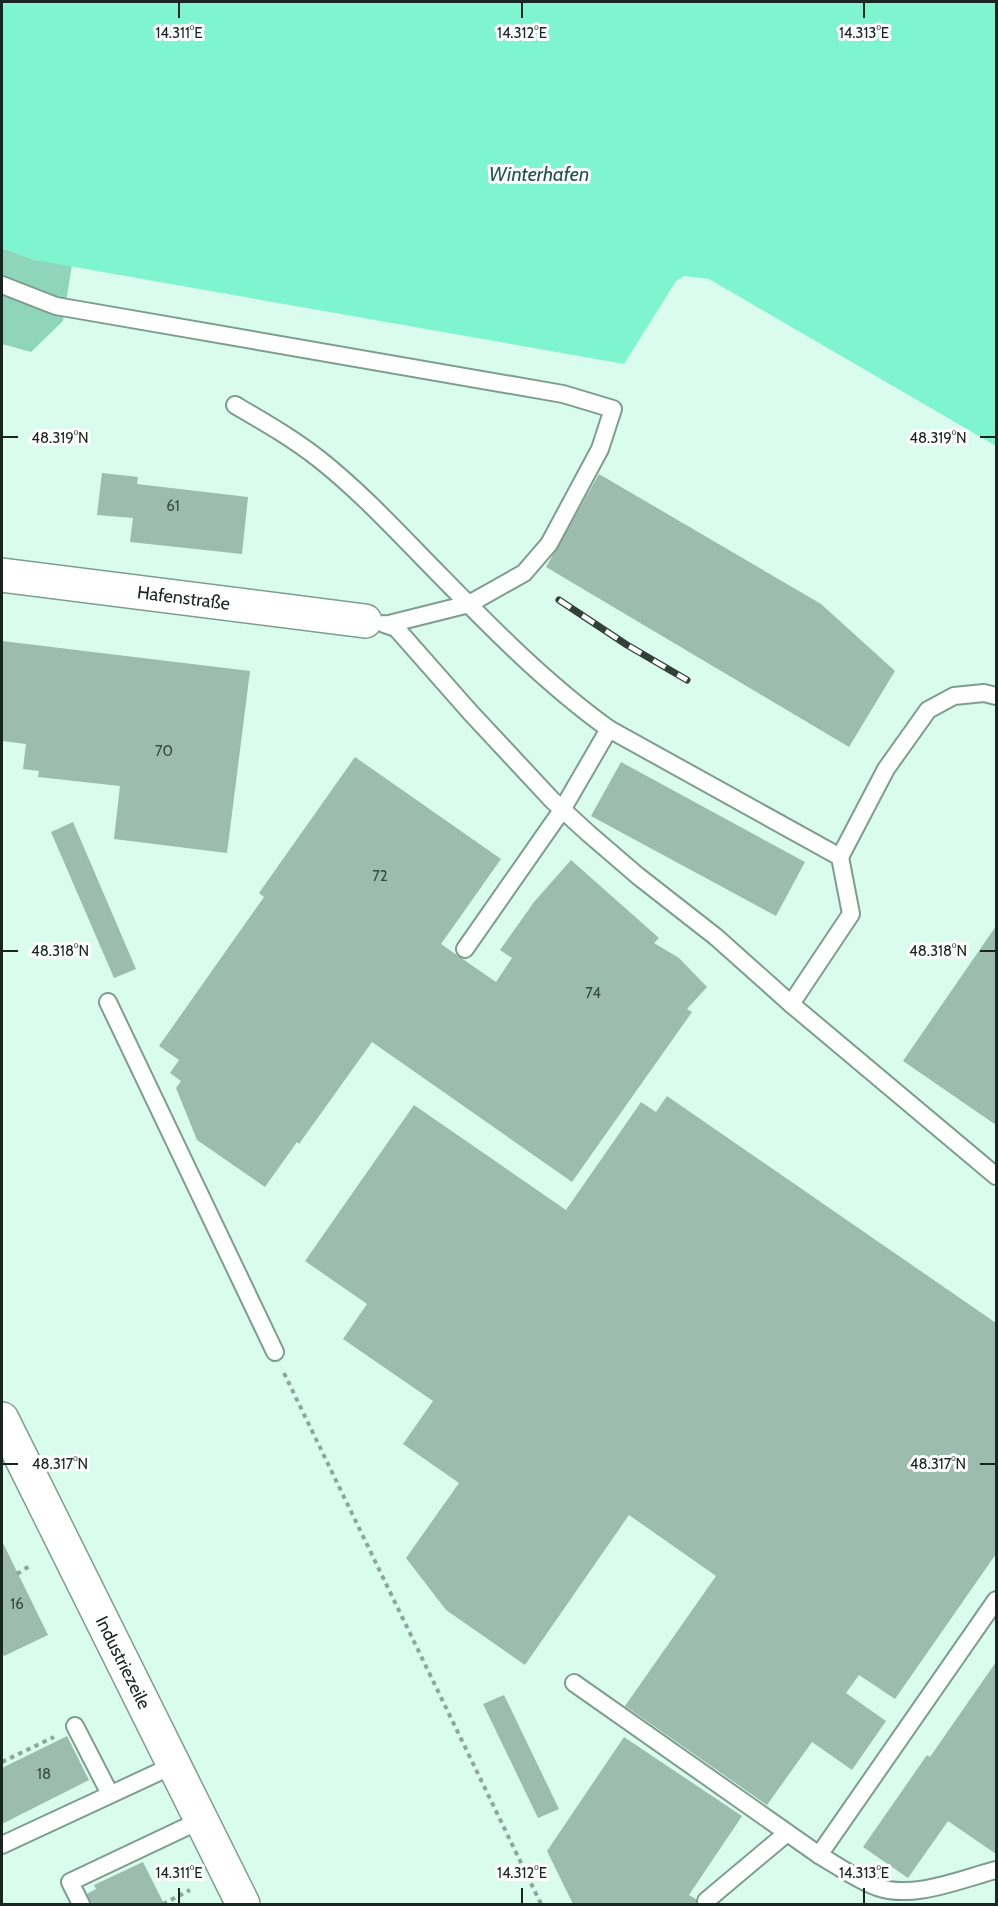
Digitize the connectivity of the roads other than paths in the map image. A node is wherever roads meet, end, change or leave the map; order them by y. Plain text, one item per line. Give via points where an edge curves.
1 (2, 285) edge
2 (235, 405) dead end
3 (2, 575) edge
4 (469, 604) junction
5 (377, 623) junction
6 (996, 696) edge
7 (609, 729) junction
8 (562, 810) junction
9 (840, 857) junction
10 (465, 949) dead end
11 (108, 1002) dead end
12 (791, 1004) junction
13 (996, 1176) edge
14 (275, 1352) road end
15 (2, 1419) edge
16 (996, 1600) edge
17 (574, 1683) dead end
18 (75, 1726) dead end
19 (174, 1765) junction
20 (110, 1794) junction
21 (201, 1820) junction
22 (787, 1833) junction
23 (2, 1845) edge
24 (819, 1855) junction
25 (996, 1870) edge
26 (706, 1900) dead end
27 (81, 1905) edge
28 (243, 1905) edge

1 - 4 lane via 56,306 563,394 613,409 600,449 549,544 524,573
2 - 4 lane via 280,430 365,498
3 - 5 main road, Hafenstraße
4 - 5 lane
4 - 7 lane via 564,695
5 - 8 lane via 403,636
6 - 9 lane via 954,696 928,711 886,769
7 - 8 lane
7 - 9 lane
8 - 10 lane
8 - 12 lane
9 - 12 lane via 851,914
11 - 14 lane
12 - 13 lane
15 - 19 main road, Industriezeile
16 - 24 lane
17 - 22 lane
18 - 20 lane
19 - 20 lane
19 - 21 main road, Industriezeile
20 - 23 lane
21 - 27 lane via 70,1882
21 - 28 main road, Industriezeile
22 - 24 lane
22 - 26 lane
24 - 25 lane via 876,1887 894,1891 914,1891

